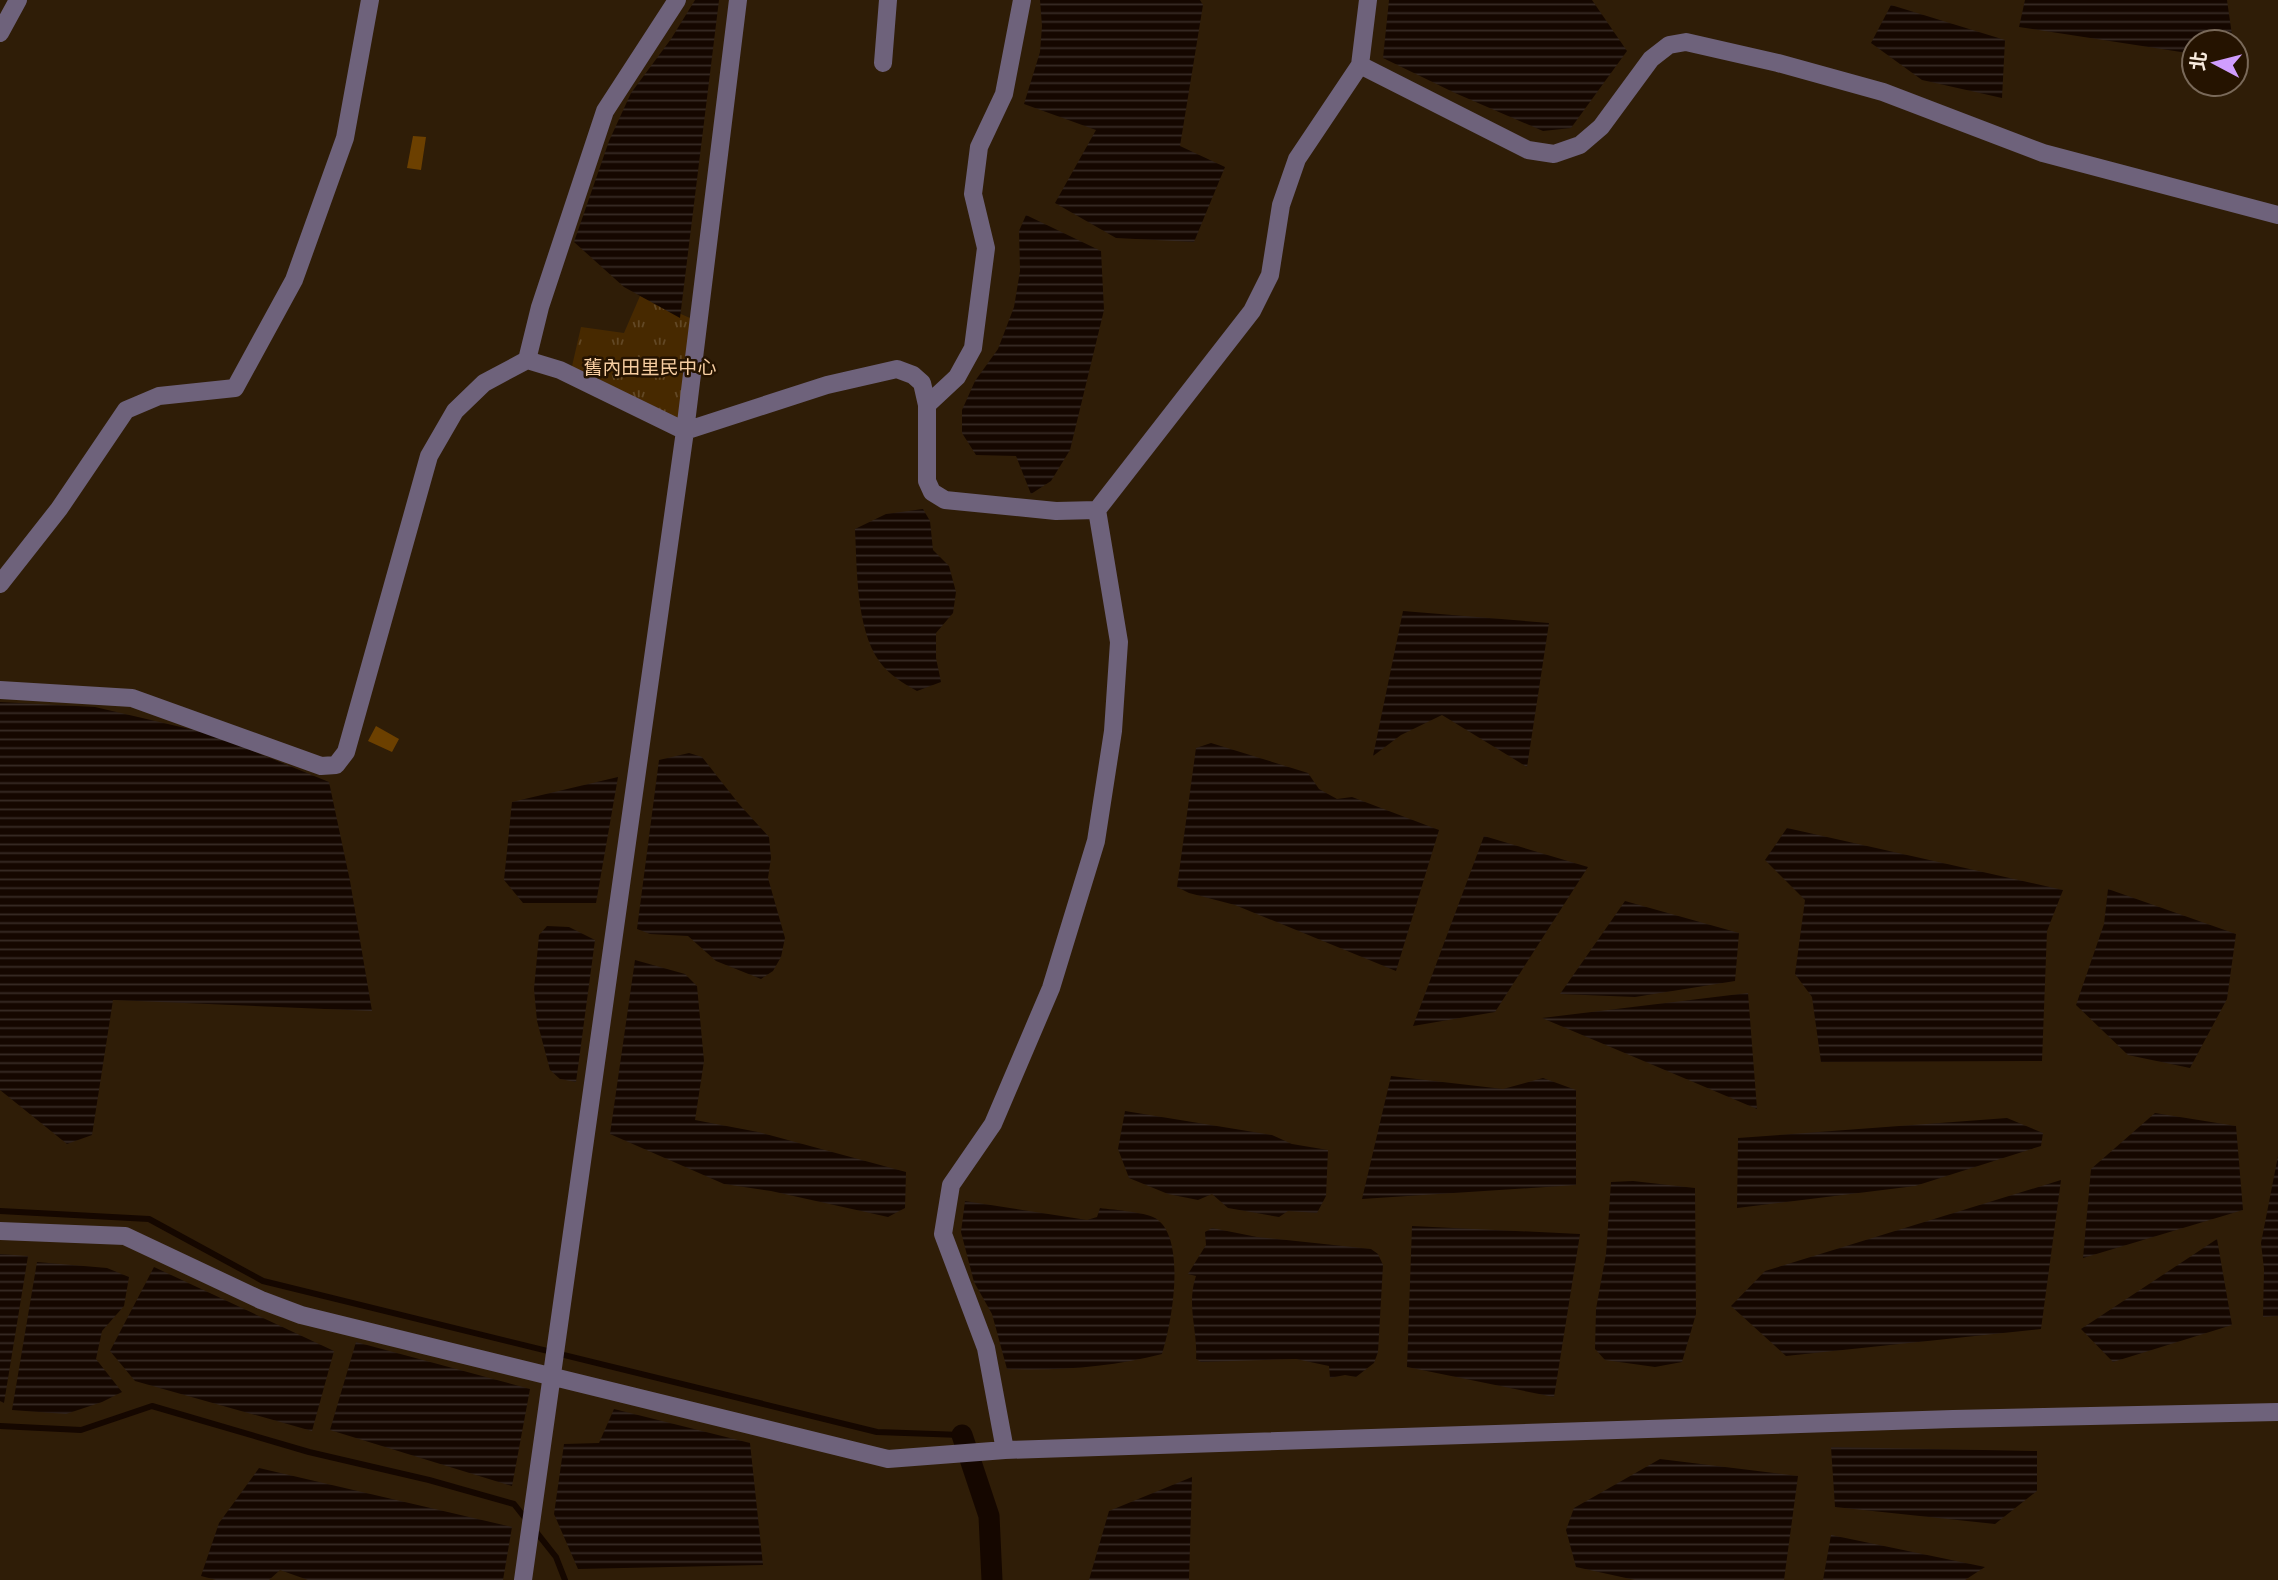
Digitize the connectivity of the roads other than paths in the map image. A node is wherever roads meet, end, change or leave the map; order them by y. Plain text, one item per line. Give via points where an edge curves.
1 (18, 0) edge
2 (370, 0) edge
3 (677, 0) edge
4 (738, 0) edge
5 (888, 0) edge
6 (1022, 0) edge
7 (1368, 0) edge
8 (0, 33) edge
9 (883, 63) dead end
10 (1360, 65) junction
11 (2278, 215) edge
12 (527, 360) junction
13 (927, 405) junction
14 (685, 432) junction
15 (1097, 510) junction
16 (0, 584) edge
17 (0, 690) edge
18 (0, 1231) edge
19 (553, 1375) junction
20 (2278, 1412) edge
21 (1004, 1450) junction
22 (523, 1580) edge

1 - 8 street
2 - 16 street via 345,138 294,280 235,388 159,396 126,410 59,509
3 - 12 street via 605,111
4 - 14 street
5 - 9 street
6 - 13 street via 1004,93 979,147 973,194 986,248 973,348 957,377
7 - 10 street
10 - 11 street via 1528,150 1554,154 1580,145 1601,127 1651,60 1669,45 1686,42 1883,92 2043,153
10 - 15 street via 1297,159 1281,205 1270,275 1252,311
12 - 14 street via 560,370
12 - 17 street via 484,383 454,411 429,456 346,752 335,765 321,766 131,698
13 - 14 street via 922,383 897,369 827,385
13 - 15 street via 927,481 932,492 945,500 1056,511
14 - 19 street
15 - 21 street via 1119,642 1113,731 1096,841 1051,988 993,1124 951,1185 943,1234 986,1348
18 - 19 street via 125,1236 301,1315
19 - 21 street via 888,1459
19 - 22 street
20 - 21 street

